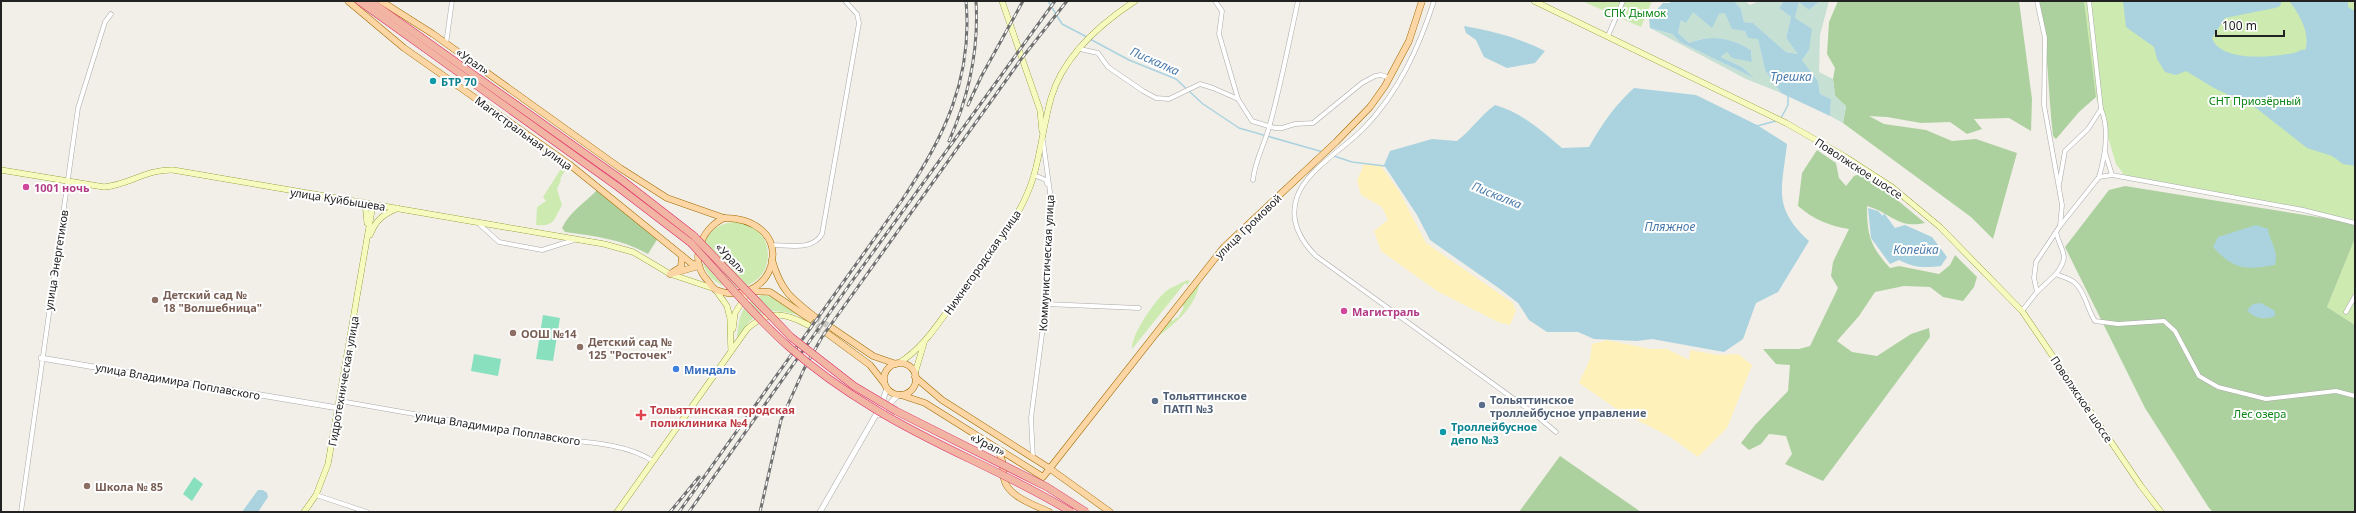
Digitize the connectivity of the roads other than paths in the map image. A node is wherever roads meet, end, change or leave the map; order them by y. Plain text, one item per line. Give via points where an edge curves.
1 (348, 1) edge
2 (359, 1) edge
3 (370, 1) edge
4 (380, 1) edge
5 (452, 1) edge
6 (845, 1) edge
7 (1002, 1) edge
8 (1135, 1) edge
9 (1215, 1) edge
10 (1298, 1) edge
11 (1422, 1) edge
12 (1434, 1) edge
13 (1534, 1) edge
14 (1623, 1) edge
15 (2037, 1) edge
16 (2089, 1) edge
17 (111, 14) dead end
18 (394, 22) junction
19 (1608, 36) junction
20 (446, 44) junction
21 (1080, 49) junction
22 (1390, 78) junction
23 (1238, 99) junction
24 (2101, 109) junction
25 (1270, 127) junction
26 (1042, 135) junction
27 (2104, 148) junction
28 (1, 170) edge
29 (1034, 175) junction
30 (2112, 175) junction
31 (2099, 177) junction
32 (1253, 180) dead end
33 (68, 181) junction
34 (2058, 187) junction
35 (1050, 192) junction
36 (361, 202) junction
37 (374, 205) junction
38 (398, 208) junction
39 (724, 218) junction
40 (477, 222) junction
41 (2355, 222) edge
42 (2060, 226) junction
43 (2056, 232) junction
44 (576, 239) junction
45 (366, 245) junction
46 (771, 245) junction
47 (682, 256) junction
48 (772, 260) junction
49 (699, 266) junction
50 (670, 274) junction
51 (2056, 274) junction
52 (716, 289) junction
53 (749, 291) junction
54 (2037, 292) junction
55 (2355, 296) edge
56 (1046, 304) junction
57 (1139, 308) dead end
58 (2022, 311) junction
59 (2346, 312) dead end
60 (811, 320) junction
61 (832, 328) tunnel mouth
62 (827, 335) tunnel mouth
63 (926, 339) junction
64 (731, 351) junction
65 (41, 358) junction
66 (897, 364) junction
67 (915, 375) junction
68 (886, 386) junction
69 (899, 395) junction
70 (2355, 396) edge
71 (340, 401) junction
72 (338, 408) junction
73 (869, 426) junction
74 (1556, 432) dead end
75 (998, 450) junction
76 (1033, 459) junction
77 (653, 461) junction
78 (1049, 468) junction
79 (316, 495) junction
80 (21, 512) edge
81 (304, 512) edge
82 (367, 512) edge
83 (617, 512) edge
84 (820, 512) edge
85 (1050, 512) edge
86 (1071, 512) edge
87 (1086, 512) edge
88 (1110, 512) edge
89 (2161, 512) edge

1 - 47 main road, Магистральная улица via 404,48 569,164
2 - 18 highway, «Урал»
3 - 18 highway, «Урал»
4 - 20 main road
5 - 20 street
6 - 46 street via 857,14 859,23 822,234 818,242 810,246
7 - 26 main road, Коммунистическая улица via 1040,110
8 - 21 main road, Нижнегородская улица via 1095,32
9 - 23 street via 1222,11 1219,34
10 - 25 street
11 - 22 main road, улица Громовой via 1409,41
12 - 74 street via 1418,45 1392,94 1364,128 1302,186 1295,205 1297,233 1316,256
13 - 19 main road, Поволжское шоссе
14 - 19 street
15 - 34 street via 2045,38 2044,104
16 - 24 street
17 - 33 street, улица Энергетиков via 105,22 78,108
18 - 86 highway, «Урал», bridge via 685,238 789,347 847,392 908,428 1030,488
18 - 87 highway, «Урал», bridge via 662,210 694,236 792,337 854,386 896,411 1047,487
19 - 58 main road, Поволжское шоссе via 1786,123 1892,187 1940,227
20 - 39 main road via 615,165 660,193 695,209
21 - 23 street via 1098,53 1108,67 1156,98 1169,99 1200,84
21 - 26 main road, Нижнегородская улица via 1059,78
22 - 25 street via 1375,76 1362,83 1313,123 1282,128
22 - 78 main road, улица Громовой via 1370,107 1353,125 1224,247
23 - 25 street via 1252,121
24 - 27 street via 2107,122
24 - 34 street via 2088,129 2065,151
25 - 32 street via 1258,153
26 - 29 main road, Нижнегородская улица
26 - 35 street, Коммунистическая улица
27 - 30 street
27 - 31 street
28 - 33 main road, улица Куйбышева
29 - 35 street via 1046,180
29 - 63 main road, Нижнегородская улица via 1021,207 993,250
30 - 31 street
30 - 41 street
31 - 42 street
33 - 36 main road, улица Куйбышева via 111,186 145,173 173,170
33 - 65 street, улица Энергетиков
34 - 42 street via 2062,205
35 - 56 street, Коммунистическая улица
36 - 37 main road, улица Куйбышева
36 - 45 main road via 367,217
37 - 38 main road, улица Куйбышева
37 - 45 main road
38 - 40 main road, улица Куйбышева
38 - 45 main road via 384,214 376,222
39 - 46 main road via 742,219 756,224 765,233
39 - 49 main road via 706,232 699,244
40 - 44 main road, улица Куйбышева
40 - 44 street via 499,242 539,250
42 - 43 street
43 - 51 street via 2065,258 2064,264
43 - 54 street via 2036,262 2034,278
44 - 50 main road, улица Куйбышева via 633,252
45 - 71 main road, Гидротехническая улица
46 - 48 main road
47 - 49 main road, Магистральная улица
47 - 50 main road via 681,267
48 - 53 main road via 769,272
48 - 60 main road via 777,278 786,292
49 - 50 main road
49 - 52 main road via 704,277
50 - 52 main road, улица Куйбышева
51 - 54 street
51 - 70 street via 2076,283 2085,297 2087,309 2095,320 2118,324 2164,321 2175,331 2199,376 2218,387 2266,399 2336,391
52 - 53 main road via 737,293
52 - 64 main road via 727,306 730,318
53 - 60 main road via 770,292
53 - 64 main road via 735,314
54 - 58 street
55 - 59 street
56 - 57 street
56 - 76 street, Коммунистическая улица via 1031,418
58 - 89 main road, Поволжское шоссе
60 - 64 main road via 777,314 766,317 747,329
61 - 66 main road via 873,356
62 - 68 main road via 870,365
63 - 66 main road, Нижнегородская улица
63 - 67 main road, Нижнегородская улица via 919,355
64 - 77 main road
65 - 72 street, улица Владимира Поплавского
65 - 80 street, улица Энергетиков
66 - 67 main road via 908,366
66 - 68 main road via 886,372
67 - 69 main road via 912,389
67 - 76 main road via 942,400
68 - 69 main road
68 - 73 street via 881,406
69 - 73 street
69 - 75 main road via 925,403
71 - 72 main road, Гидротехническая улица
71 - 77 street, улица Владимира Поплавского via 628,450
72 - 79 main road, Гидротехническая улица via 328,464
73 - 84 street
75 - 78 main road, улица Громовой via 1043,477
75 - 85 main road via 1004,480 1011,491
76 - 78 main road
77 - 83 main road
78 - 88 main road
79 - 81 main road, Гидротехническая улица
79 - 82 street

